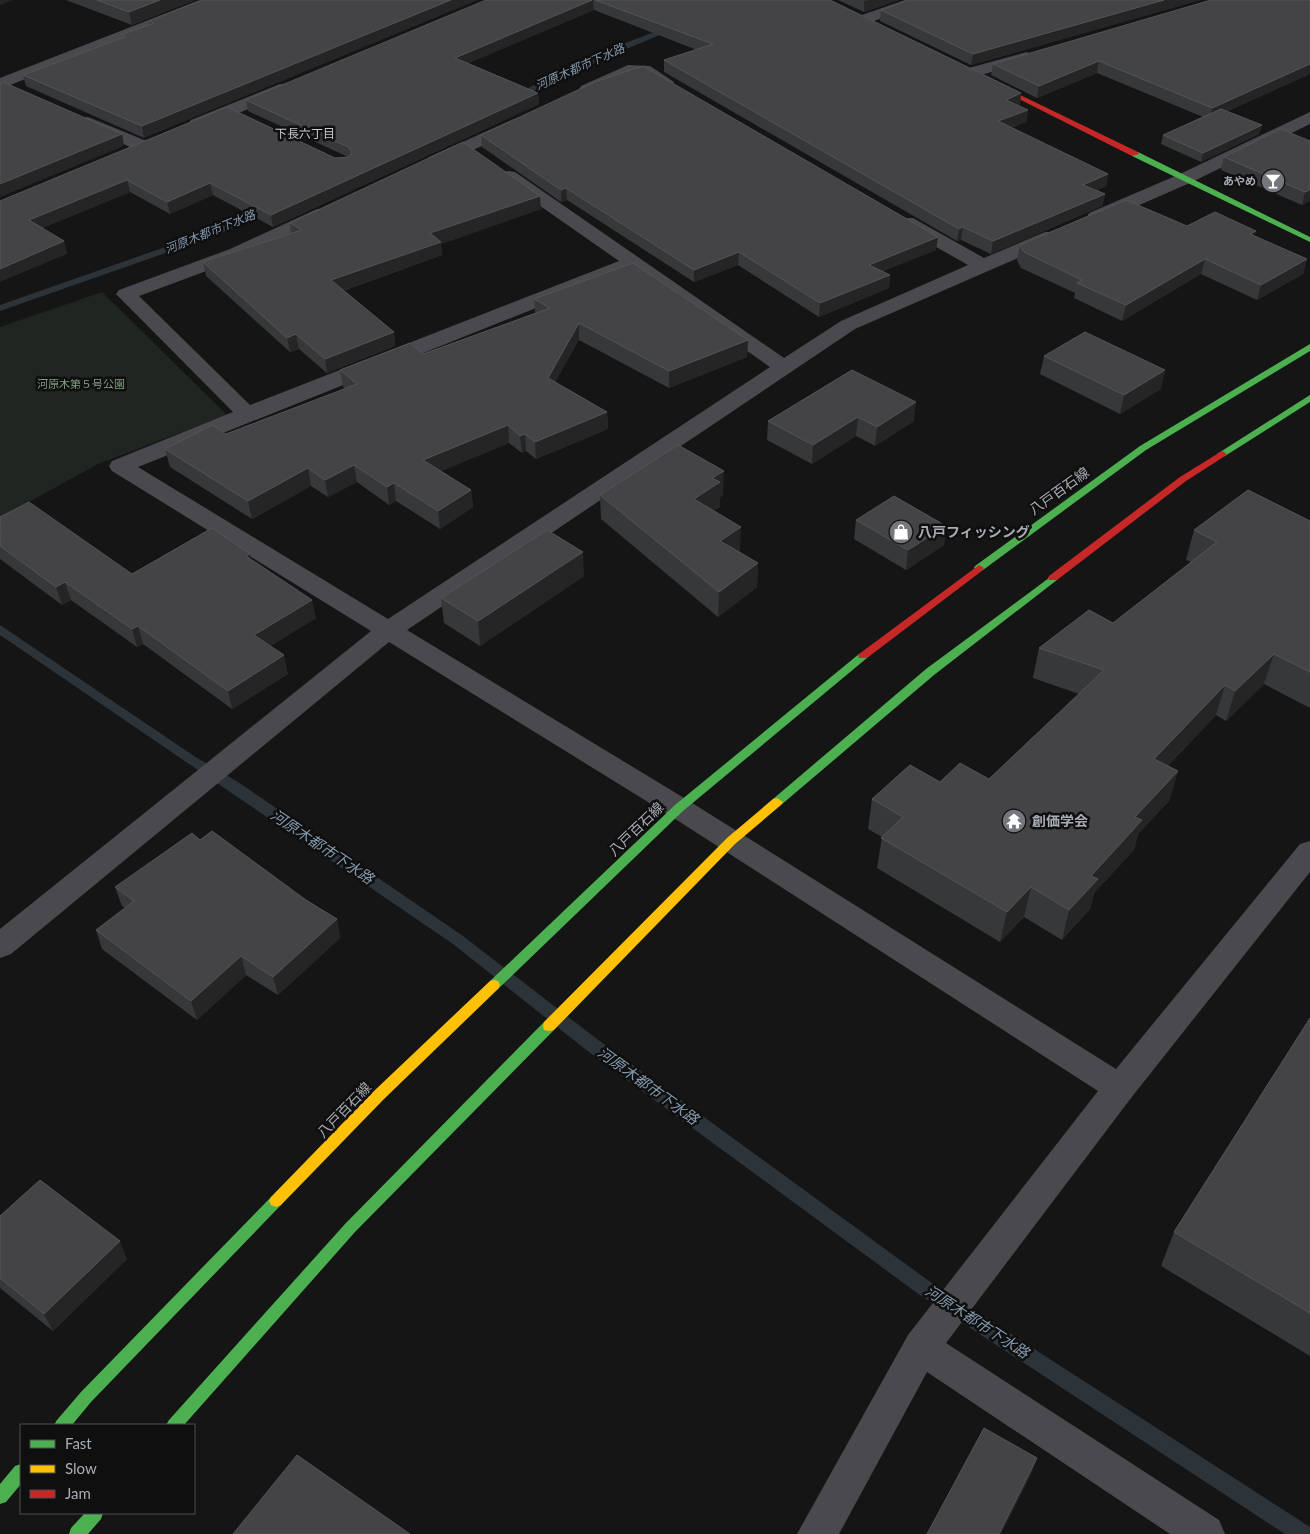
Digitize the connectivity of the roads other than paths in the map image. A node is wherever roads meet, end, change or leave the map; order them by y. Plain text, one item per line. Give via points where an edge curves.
1 (214, 0) edge
2 (920, 0) edge
3 (858, 18) joint
4 (879, 28) edge
5 (1046, 52) edge
6 (967, 71) joint
7 (1, 84) edge
8 (293, 84) edge
9 (678, 89) edge
10 (20, 91) edge
11 (574, 96) edge
12 (229, 111) junction
13 (73, 115) edge
14 (529, 117) edge
15 (1310, 117) edge
16 (252, 122) edge
17 (177, 132) edge
18 (160, 139) edge
19 (143, 146) junction
20 (125, 154) edge
21 (480, 156) junction
22 (422, 167) edge
23 (1186, 178) junction
24 (343, 204) edge
25 (890, 212) edge
26 (1310, 240) edge
27 (634, 262) junction
28 (983, 266) junction
29 (1310, 347) edge
30 (784, 367) junction
31 (1310, 398) edge
32 (247, 414) junction
33 (387, 631) junction
34 (679, 808) junction
35 (731, 841) junction
36 (1310, 852) edge
37 (0, 946) edge
38 (1120, 1088) junction
39 (921, 1347) junction
40 (63, 1424) edge
41 (175, 1424) edge
42 (20, 1473) edge
43 (0, 1496) edge
44 (94, 1514) edge
45 (77, 1534) edge
46 (817, 1534) edge
47 (1205, 1534) edge

1 - 7 street
2 - 3 street
3 - 4 main road
5 - 6 street
6 - 23 main road
7 - 10 street
8 - 12 street
9 - 11 street via 644,70 628,70
12 - 16 street
12 - 17 street
13 - 19 street
14 - 21 street
15 - 23 street
18 - 19 street
19 - 20 street
21 - 22 street
21 - 27 street
23 - 26 main road
23 - 28 street
24 - 32 street via 237,252 126,294
25 - 28 street
27 - 30 street
27 - 32 street
28 - 30 street via 848,325
29 - 34 main road, 八戸百石線 via 1143,448 892,632
30 - 33 street
31 - 35 main road via 1183,479 930,672
32 - 33 street via 120,466
33 - 34 street
33 - 37 street
34 - 35 street
34 - 40 main road, 八戸百石線 via 379,1095
35 - 38 street
35 - 41 main road via 350,1228
36 - 38 street
38 - 39 street
39 - 46 street
39 - 47 street
42 - 43 main road
44 - 45 main road

